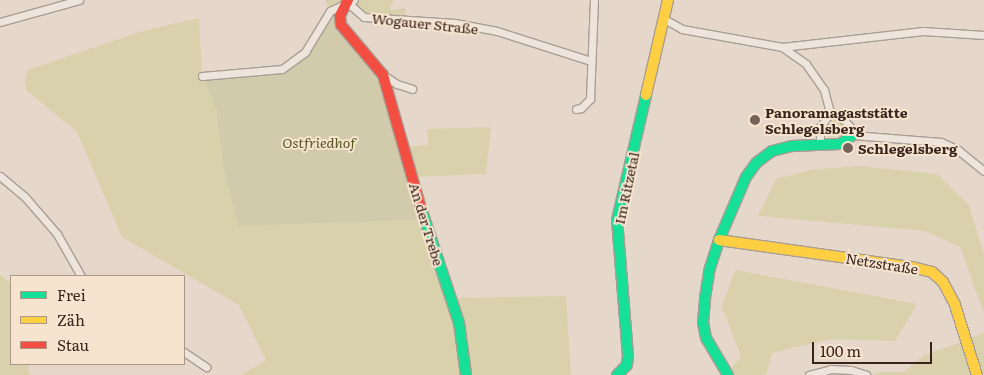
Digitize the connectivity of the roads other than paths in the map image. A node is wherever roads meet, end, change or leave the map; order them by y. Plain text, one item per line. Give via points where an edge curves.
1 (79, 0) edge
2 (594, 0) edge
3 (668, 0) edge
4 (350, 1) edge
5 (664, 19) junction
6 (0, 22) edge
7 (984, 35) edge
8 (782, 47) junction
9 (591, 61) junction
10 (382, 75) junction
11 (202, 76) dead end
12 (412, 89) dead end
13 (576, 109) dead end
14 (830, 113) junction
15 (853, 135) junction
16 (820, 144) junction
17 (984, 171) edge
18 (0, 176) edge
19 (719, 240) junction
20 (80, 275) edge
21 (185, 353) edge
22 (206, 367) dead end
23 (466, 375) edge
24 (617, 375) edge
25 (728, 375) edge
26 (808, 375) edge
27 (866, 375) edge
28 (977, 375) edge

1 - 6 street
2 - 9 street
3 - 5 street, Im Ritzetal
4 - 9 street, Wogauer Straße via 364,17 456,23 496,31
4 - 10 street, An der Trebe via 340,16 341,25
4 - 11 street via 330,10 305,52 282,69
5 - 8 street via 682,29
5 - 24 street, Im Ritzetal via 617,220 628,356 627,364
7 - 8 street via 923,30
8 - 14 street via 806,64 824,90
9 - 13 street via 590,99
10 - 12 street, An der Trebe
10 - 23 street, An der Trebe via 424,220 460,323
14 - 15 street via 845,121
14 - 16 street via 820,127
15 - 16 street via 840,144
15 - 17 street via 941,142 958,150
16 - 19 street via 784,147 756,163 746,177
18 - 20 street via 25,197 57,234
19 - 25 street via 710,268 703,323 711,348
19 - 28 street, Netzstraße via 932,272 943,282 955,305
21 - 22 street
26 - 27 street via 831,369

